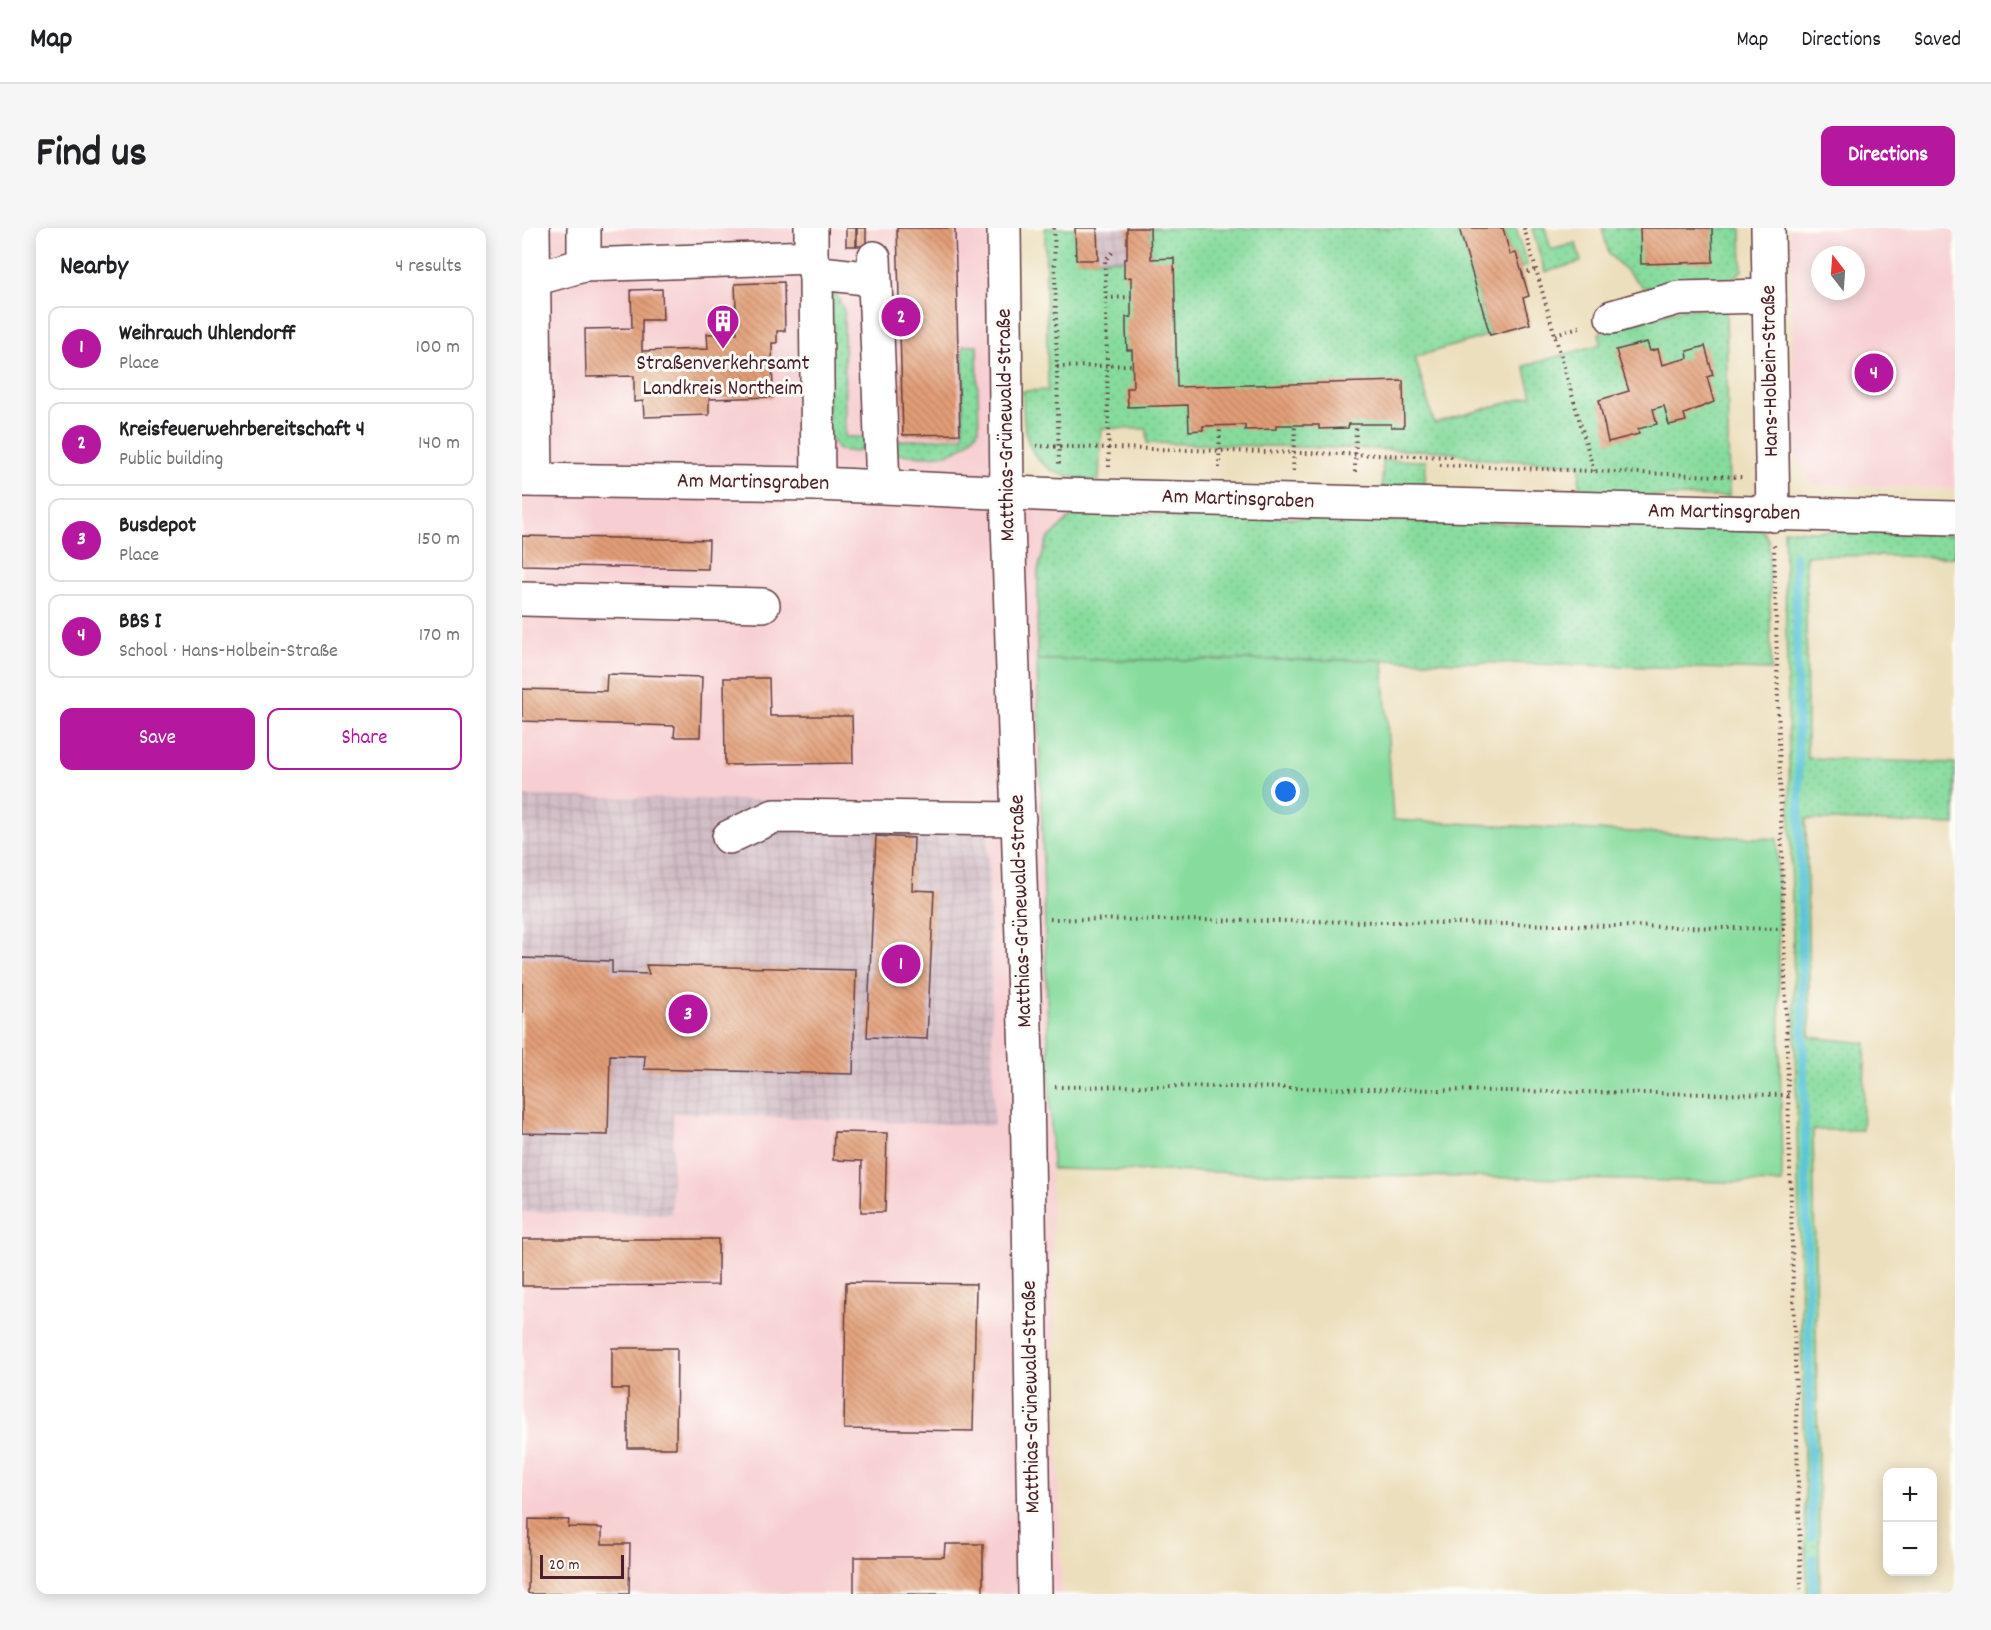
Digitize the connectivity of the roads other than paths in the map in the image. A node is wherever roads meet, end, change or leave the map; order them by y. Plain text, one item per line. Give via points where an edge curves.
1 (533, 228) edge
2 (584, 228) edge
3 (1004, 228) edge
4 (1768, 228) edge
5 (812, 254) edge
6 (584, 265) junction
7 (534, 279) junction
8 (1769, 296) junction
9 (1612, 317) dead end
10 (529, 480) edge
11 (818, 484) junction
12 (883, 486) junction
13 (1007, 493) junction
14 (1773, 515) junction
15 (1955, 518) edge
16 (522, 599) edge
17 (763, 605) dead end
18 (1019, 819) junction
19 (729, 837) dead end
20 (1035, 1594) edge

1 - 7 street
2 - 6 street
3 - 13 street, Matthias-Grünewald-Straße
4 - 8 street, Hans-Holbein-Straße
5 - 6 street
5 - 11 street
5 - 12 street via 830,274 874,268
6 - 7 street
7 - 10 street
8 - 9 street via 1678,298
8 - 14 street, Hans-Holbein-Straße
10 - 11 street, Am Martinsgraben
11 - 12 street, Am Martinsgraben
12 - 13 street, Am Martinsgraben
13 - 14 street, Am Martinsgraben
13 - 18 street, Matthias-Grünewald-Straße
14 - 15 street, Am Martinsgraben
16 - 17 street
18 - 19 street via 774,816
18 - 20 street, Matthias-Grünewald-Straße via 1028,1087

